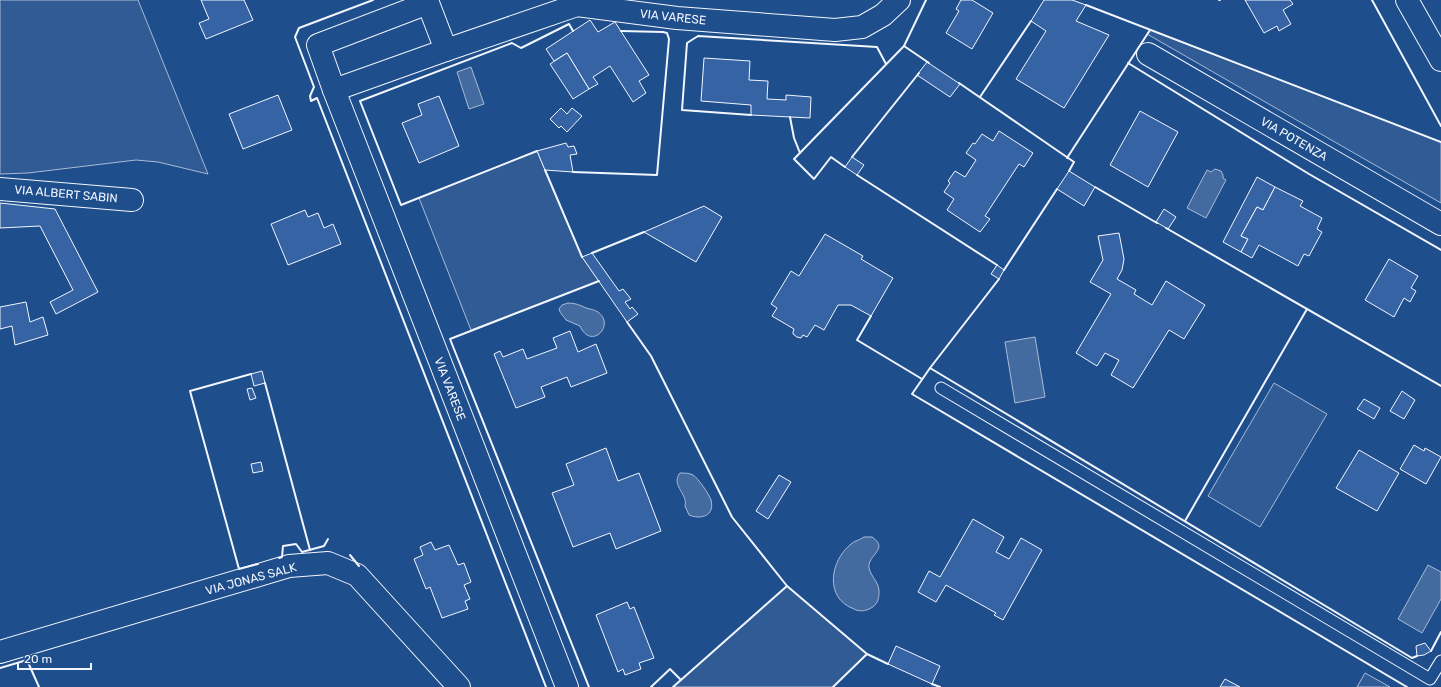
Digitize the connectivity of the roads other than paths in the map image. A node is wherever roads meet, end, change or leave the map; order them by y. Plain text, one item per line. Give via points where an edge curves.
1 (899, 0) edge
2 (1407, 0) edge
3 (428, 1) edge
4 (446, 50) junction
5 (1148, 54) dead end
6 (1441, 60) edge
7 (334, 90) junction
8 (0, 189) edge
9 (132, 200) dead end
10 (1441, 224) edge
11 (941, 388) dead end
12 (0, 652) edge
13 (1441, 660) edge
14 (459, 687) edge
15 (567, 687) edge

1 - 4 street, VIA VARESE via 883,15 862,27 835,30 677,18 577,4
2 - 6 street
3 - 4 street, VIA VARESE
3 - 7 street, VIA VARESE via 318,46
4 - 7 street, VIA VARESE
5 - 10 street, VIA POTENZA
7 - 15 street, VIA VARESE
8 - 9 street, VIA ALBERT SABIN
11 - 13 lane via 1430,679
12 - 14 street, VIA JONAS SALK via 289,566 328,563 357,576

